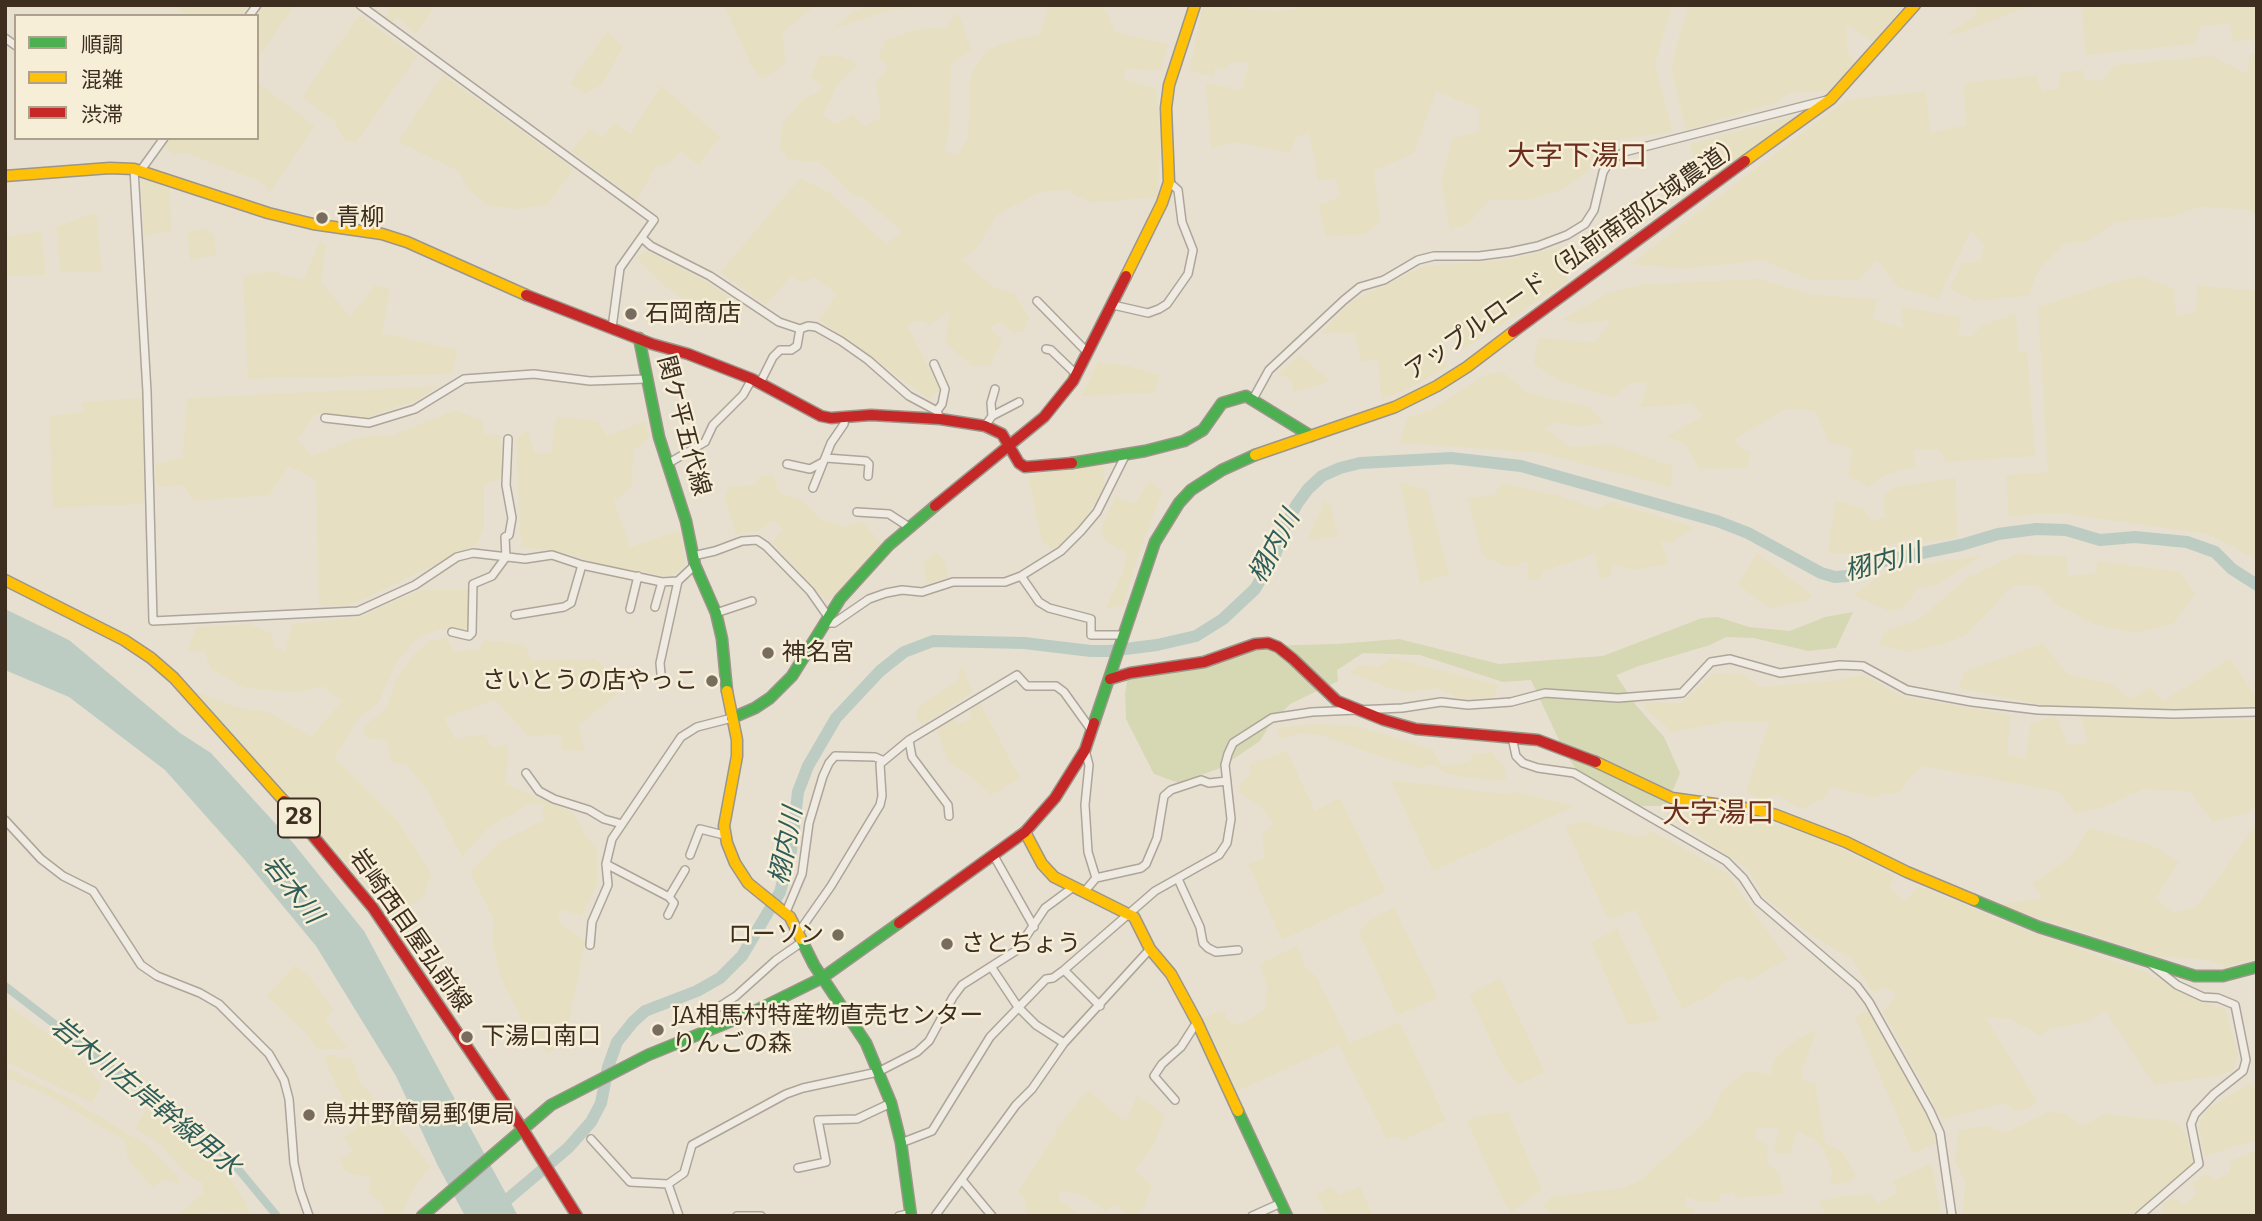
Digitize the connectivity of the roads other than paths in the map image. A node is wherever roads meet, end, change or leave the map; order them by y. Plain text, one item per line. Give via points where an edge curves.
1 (360, 5) edge
2 (1195, 5) edge
3 (1915, 5) edge
4 (1831, 99) junction
5 (162, 140) edge
6 (137, 170) junction
7 (5, 176) edge
8 (1168, 182) junction
9 (642, 238) junction
10 (1037, 301) dead end
11 (1113, 305) junction
12 (612, 328) junction
13 (800, 329) junction
14 (639, 338) junction
15 (1046, 349) dead end
16 (1088, 353) junction
17 (934, 364) dead end
18 (1077, 375) junction
19 (646, 379) junction
20 (756, 381) junction
21 (995, 389) dead end
22 (1254, 399) junction
23 (1019, 402) dead end
24 (939, 415) junction
25 (992, 416) junction
26 (325, 418) dead end
27 (845, 418) junction
28 (985, 426) junction
29 (1311, 436) junction
30 (508, 439) dead end
31 (1009, 444) junction
32 (1126, 454) junction
33 (825, 460) junction
34 (667, 464) junction
35 (787, 464) dead end
36 (868, 476) dead end
37 (813, 488) dead end
38 (857, 512) dead end
39 (909, 527) junction
40 (506, 557) junction
41 (694, 561) junction
42 (582, 565) junction
43 (638, 576) junction
44 (1021, 576) junction
45 (5, 580) edge
46 (678, 581) junction
47 (662, 582) junction
48 (752, 601) dead end
49 (655, 607) dead end
50 (629, 609) dead end
51 (716, 613) junction
52 (515, 615) dead end
53 (827, 621) junction
54 (452, 632) dead end
55 (1122, 638) junction
56 (661, 674) dead end
57 (1110, 679) junction
58 (1355, 710) junction
59 (2257, 712) edge
60 (732, 718) junction
61 (1092, 732) junction
62 (1512, 737) junction
63 (909, 740) junction
64 (1085, 750) junction
65 (882, 760) junction
66 (526, 773) dead end
67 (1227, 781) junction
68 (949, 816) dead end
69 (5, 820) edge
70 (622, 824) junction
71 (1025, 832) junction
72 (724, 835) junction
73 (690, 855) dead end
74 (993, 856) junction
75 (606, 864) junction
76 (685, 870) dead end
77 (1096, 878) junction
78 (1178, 879) junction
79 (1072, 888) junction
80 (1085, 891) junction
81 (668, 897) junction
82 (784, 911) junction
83 (1130, 913) junction
84 (668, 915) dead end
85 (1034, 927) junction
86 (800, 937) junction
87 (590, 945) dead end
88 (1150, 949) junction
89 (1238, 950) dead end
90 (2147, 961) junction
91 (2257, 967) edge
92 (992, 968) junction
93 (1064, 970) junction
94 (822, 978) junction
95 (1100, 1006) junction
96 (1018, 1007) junction
97 (1197, 1022) junction
98 (706, 1031) junction
99 (1064, 1044) junction
100 (878, 1072) junction
101 (1175, 1100) dead end
102 (891, 1103) junction
103 (522, 1128) junction
104 (592, 1139) dead end
105 (901, 1143) junction
106 (799, 1168) dead end
107 (962, 1180) junction
108 (668, 1184) junction
109 (1281, 1203) junction
110 (911, 1214) edge
111 (309, 1216) edge
112 (422, 1216) edge
113 (577, 1216) edge
114 (679, 1216) edge
115 (737, 1216) edge
116 (761, 1216) edge
117 (899, 1216) edge
118 (935, 1216) edge
119 (992, 1216) edge
120 (1252, 1216) edge
121 (1287, 1216) edge
122 (1952, 1216) edge
123 (2139, 1216) edge

1 - 9 street via 654,220
2 - 8 street via 1169,85
3 - 4 street, アップルロード（弘前南部広域農道）
4 - 22 street via 1624,152 1603,172 1594,210 1585,224 1567,235 1510,252 1418,260 1360,287 1269,370
4 - 29 street, アップルロード（弘前南部広域農道） via 1467,367 1395,407
5 - 6 street
6 - 7 street, 関ケ平五代線
6 - 12 street, 関ケ平五代線 via 268,214 407,242 502,286
6 - 40 street via 153,621 358,611 415,585 457,557 473,553
8 - 11 street
8 - 11 street via 1178,190 1182,222 1193,250 1188,274 1160,309 1148,313
9 - 12 street via 620,268
9 - 13 street via 779,322
10 - 16 street
11 - 16 street
12 - 14 street, 関ケ平五代線
13 - 20 street via 797,346 780,350
13 - 24 street via 817,327 841,341
14 - 19 street, 関ケ平五代線
14 - 20 street
15 - 18 street
16 - 18 street
17 - 24 street via 945,389
18 - 31 street via 1058,403
19 - 26 street via 590,381 534,374 464,379 415,408 369,423
19 - 34 street, 関ケ平五代線
20 - 27 street via 821,416
20 - 34 street via 713,425 705,442
21 - 25 street
22 - 29 street
22 - 32 street via 1246,396 1222,403 1196,436
23 - 25 street
24 - 27 street
24 - 28 street
25 - 28 street
27 - 33 street
28 - 31 street via 1002,434
29 - 55 street, アップルロード（弘前南部広域農道） via 1267,449 1222,470 1179,503 1155,542
30 - 40 street via 506,485 512,519 505,537
31 - 32 street via 1019,463 1032,467
31 - 39 street
32 - 44 street via 1101,505 1081,531 1061,551
33 - 35 street via 810,468
33 - 36 street via 866,461
33 - 37 street
34 - 41 street, 関ケ平五代線
38 - 39 street via 889,514
39 - 53 street via 876,557
40 - 42 street via 552,555
40 - 54 street via 492,576 473,584 472,633
41 - 46 street
41 - 51 street, 関ケ平五代線
41 - 53 street via 741,541 757,540 810,592
42 - 43 street
42 - 52 street via 571,603
43 - 47 street
43 - 50 street
44 - 53 street via 1004,582 953,582 922,592 886,593 834,623
44 - 55 street via 1039,602 1091,619 1091,635
45 - 103 street, 岩崎西目屋弘前線 / 28 via 124,640 174,678 373,908
46 - 47 street
46 - 56 street
47 - 49 street
48 - 51 street
51 - 60 street, 関ケ平五代線
53 - 60 street via 781,688
55 - 57 street, アップルロード（弘前南部広域農道）
57 - 58 street via 1204,662 1268,643 1293,659 1336,701
57 - 61 street, アップルロード（弘前南部広域農道）
58 - 59 street via 1441,702 1479,705 1545,693 1618,698 1682,693 1711,662 1730,659 1780,673 1863,666 1907,690 2038,709 2174,715
58 - 62 street via 1416,729
58 - 67 street via 1272,718 1233,743 1224,765
60 - 70 street via 697,727 681,737
60 - 72 street, 関ケ平五代線 via 737,756
61 - 63 street via 1064,692 1056,686 1027,686 1017,675
61 - 64 street, アップルロード（弘前南部広域農道）
62 - 90 street via 1538,740 1589,759 1672,798 1776,815 2039,927
62 - 122 street via 1523,763 1574,774 1726,861 1758,901 1857,986 1940,1133
63 - 65 street
63 - 68 street via 912,757 948,805
64 - 71 street, アップルロード（弘前南部広域農道） via 1055,797
64 - 77 street via 1089,765 1085,805 1088,852
65 - 82 street via 835,756 829,763 809,823 802,874
65 - 86 street via 880,805
66 - 70 street via 539,791 554,799
67 - 77 street via 1201,780 1171,790 1164,796 1157,838 1146,864
67 - 78 street via 1231,819 1227,843 1219,855
69 - 111 street via 41,859 93,891 141,965 219,1004 269,1054 289,1099 294,1163
70 - 75 street via 612,839
71 - 74 street, アップルロード（弘前南部広域農道）
71 - 79 street via 1042,864
72 - 73 street via 700,829
72 - 82 street via 742,874
74 - 85 street
74 - 94 street, アップルロード（弘前南部広域農道）
75 - 81 street
75 - 87 street via 608,885 592,922
76 - 81 street
77 - 80 street
78 - 83 street via 1155,891
78 - 89 street via 1203,943 1216,952
79 - 80 street
79 - 85 street via 1045,908
80 - 83 street
81 - 84 street via 674,903
82 - 86 street
83 - 88 street
83 - 93 street
85 - 92 street via 1017,950
86 - 94 street
86 - 98 street via 736,996 709,1014 704,1020
88 - 95 street
88 - 97 street via 1171,974
90 - 91 street via 2195,976 2223,976
90 - 123 street via 2177,985 2235,1005 2246,1060 2243,1071 2195,1114 2191,1124 2199,1164
92 - 96 street
92 - 100 street via 962,985 929,1041 917,1052
93 - 95 street
93 - 96 street via 1046,979
94 - 98 street, アップルロード（弘前南部広域農道）
94 - 100 street via 862,1035
95 - 99 street
96 - 99 street
96 - 105 street via 990,1037 932,1131
97 - 101 street via 1154,1076
97 - 109 street
98 - 103 street, アップルロード（弘前南部広域農道） via 585,1086
99 - 107 street
100 - 102 street
100 - 108 street via 786,1094 692,1145 684,1173
102 - 105 street
102 - 106 street via 857,1119 818,1120 826,1162
103 - 112 street, アップルロード（弘前南部広域農道）
103 - 113 street, 岩崎西目屋弘前線 / 28
104 - 108 street via 630,1182
105 - 110 street
107 - 118 street
107 - 119 street
108 - 114 street
109 - 120 street
109 - 121 street
110 - 117 street
115 - 116 street

